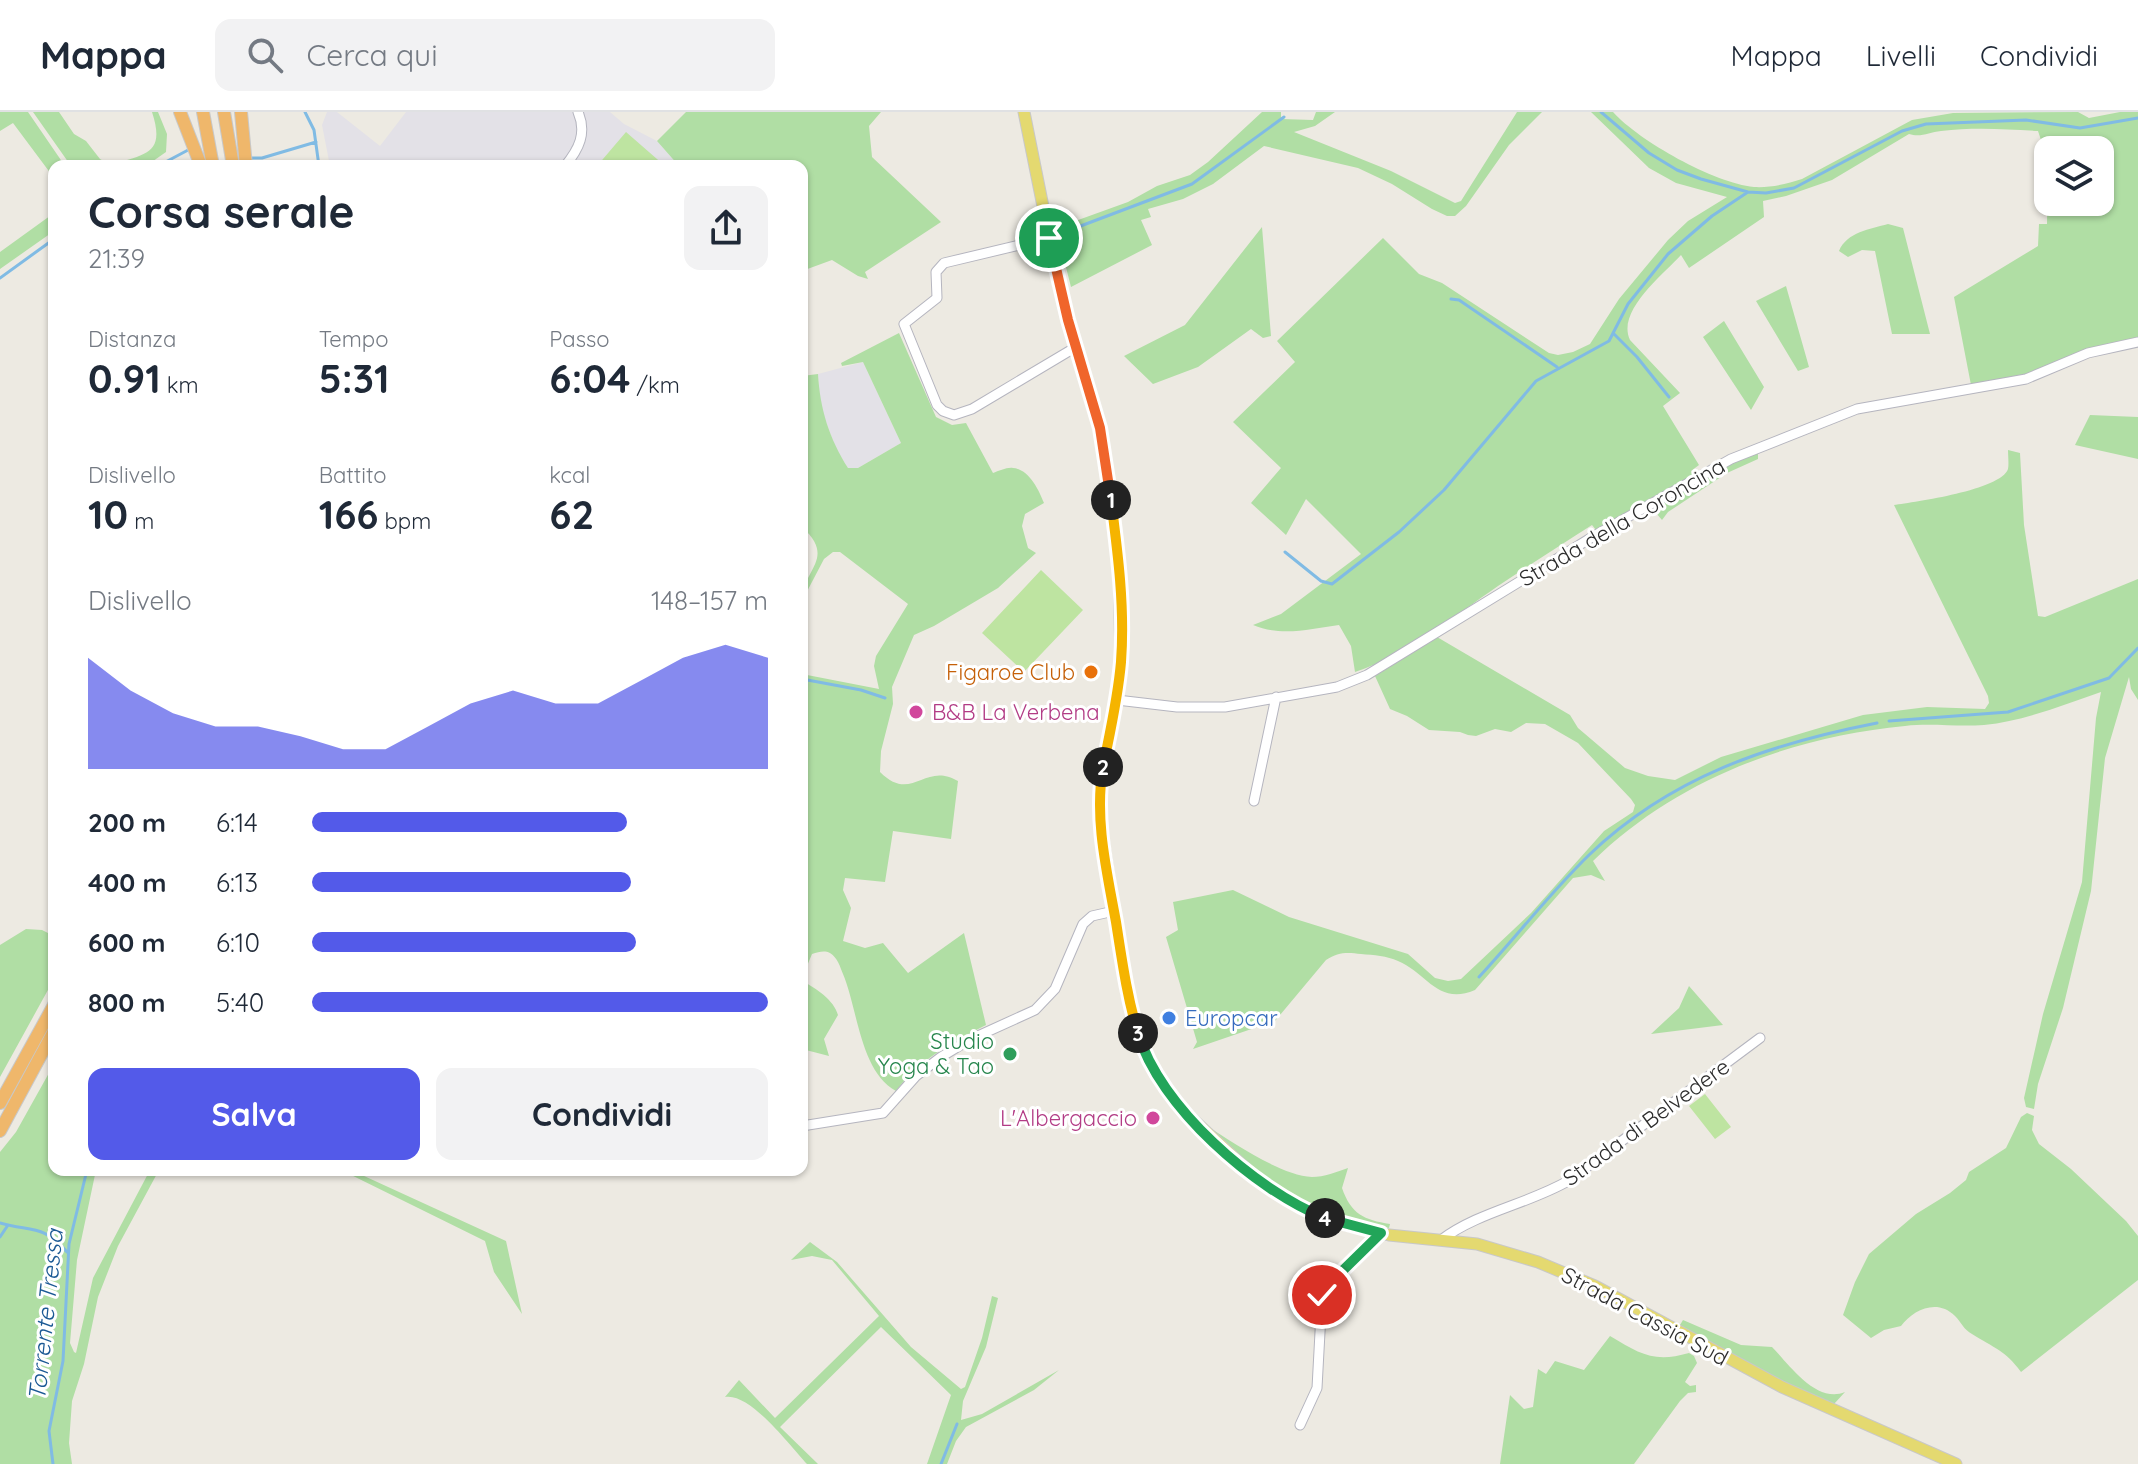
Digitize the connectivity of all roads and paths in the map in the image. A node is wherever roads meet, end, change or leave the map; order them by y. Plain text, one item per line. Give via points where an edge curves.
1 (177, 112) edge
2 (203, 112) edge
3 (224, 112) edge
4 (241, 112) edge
5 (578, 112) edge
6 (1024, 112) edge
7 (196, 160) edge
8 (212, 160) edge
9 (232, 160) edge
10 (245, 160) edge
11 (570, 160) edge
12 (1049, 238) junction
13 (2138, 342) edge
14 (1076, 347) junction
15 (1276, 697) junction
16 (1117, 700) junction
17 (1254, 801) dead end
18 (1114, 911) junction
19 (48, 1016) edge
20 (1760, 1038) dead end
21 (48, 1042) edge
22 (0, 1103) edge
23 (808, 1125) edge
24 (0, 1131) edge
25 (1381, 1233) junction
26 (1441, 1240) junction
27 (1300, 1425) dead end
28 (1956, 1464) edge

1 - 7 highway
2 - 8 highway
3 - 9 highway
4 - 10 highway
5 - 11 street via 581,139
6 - 12 main road, Strada Cassia Sud
12 - 14 main road, Strada Cassia Sud
12 - 14 street via 942,264 935,275 937,298 904,324 937,405 954,415
13 - 15 street, Strada della Coroncina via 2088,353 2026,379 1857,409 1731,459 1367,675 1337,687
14 - 16 main road, Strada Cassia Sud via 1101,435 1115,529 1122,634
15 - 16 street, Strada della Coroncina via 1218,707
15 - 17 street
16 - 18 main road, Strada Cassia Sud via 1099,796
18 - 23 street via 1083,924 1055,989 1035,1010 941,1057 883,1113
18 - 25 main road, Strada Cassia Sud via 1135,1025 1168,1092 1218,1145 1273,1190 1317,1215
19 - 22 highway
20 - 26 street, Strada di Belvedere via 1568,1181
21 - 24 highway
25 - 26 main road, Strada Cassia Sud
25 - 27 street via 1322,1295 1317,1388
26 - 28 main road, Strada Cassia Sud via 1499,1249 1583,1280 1782,1387

